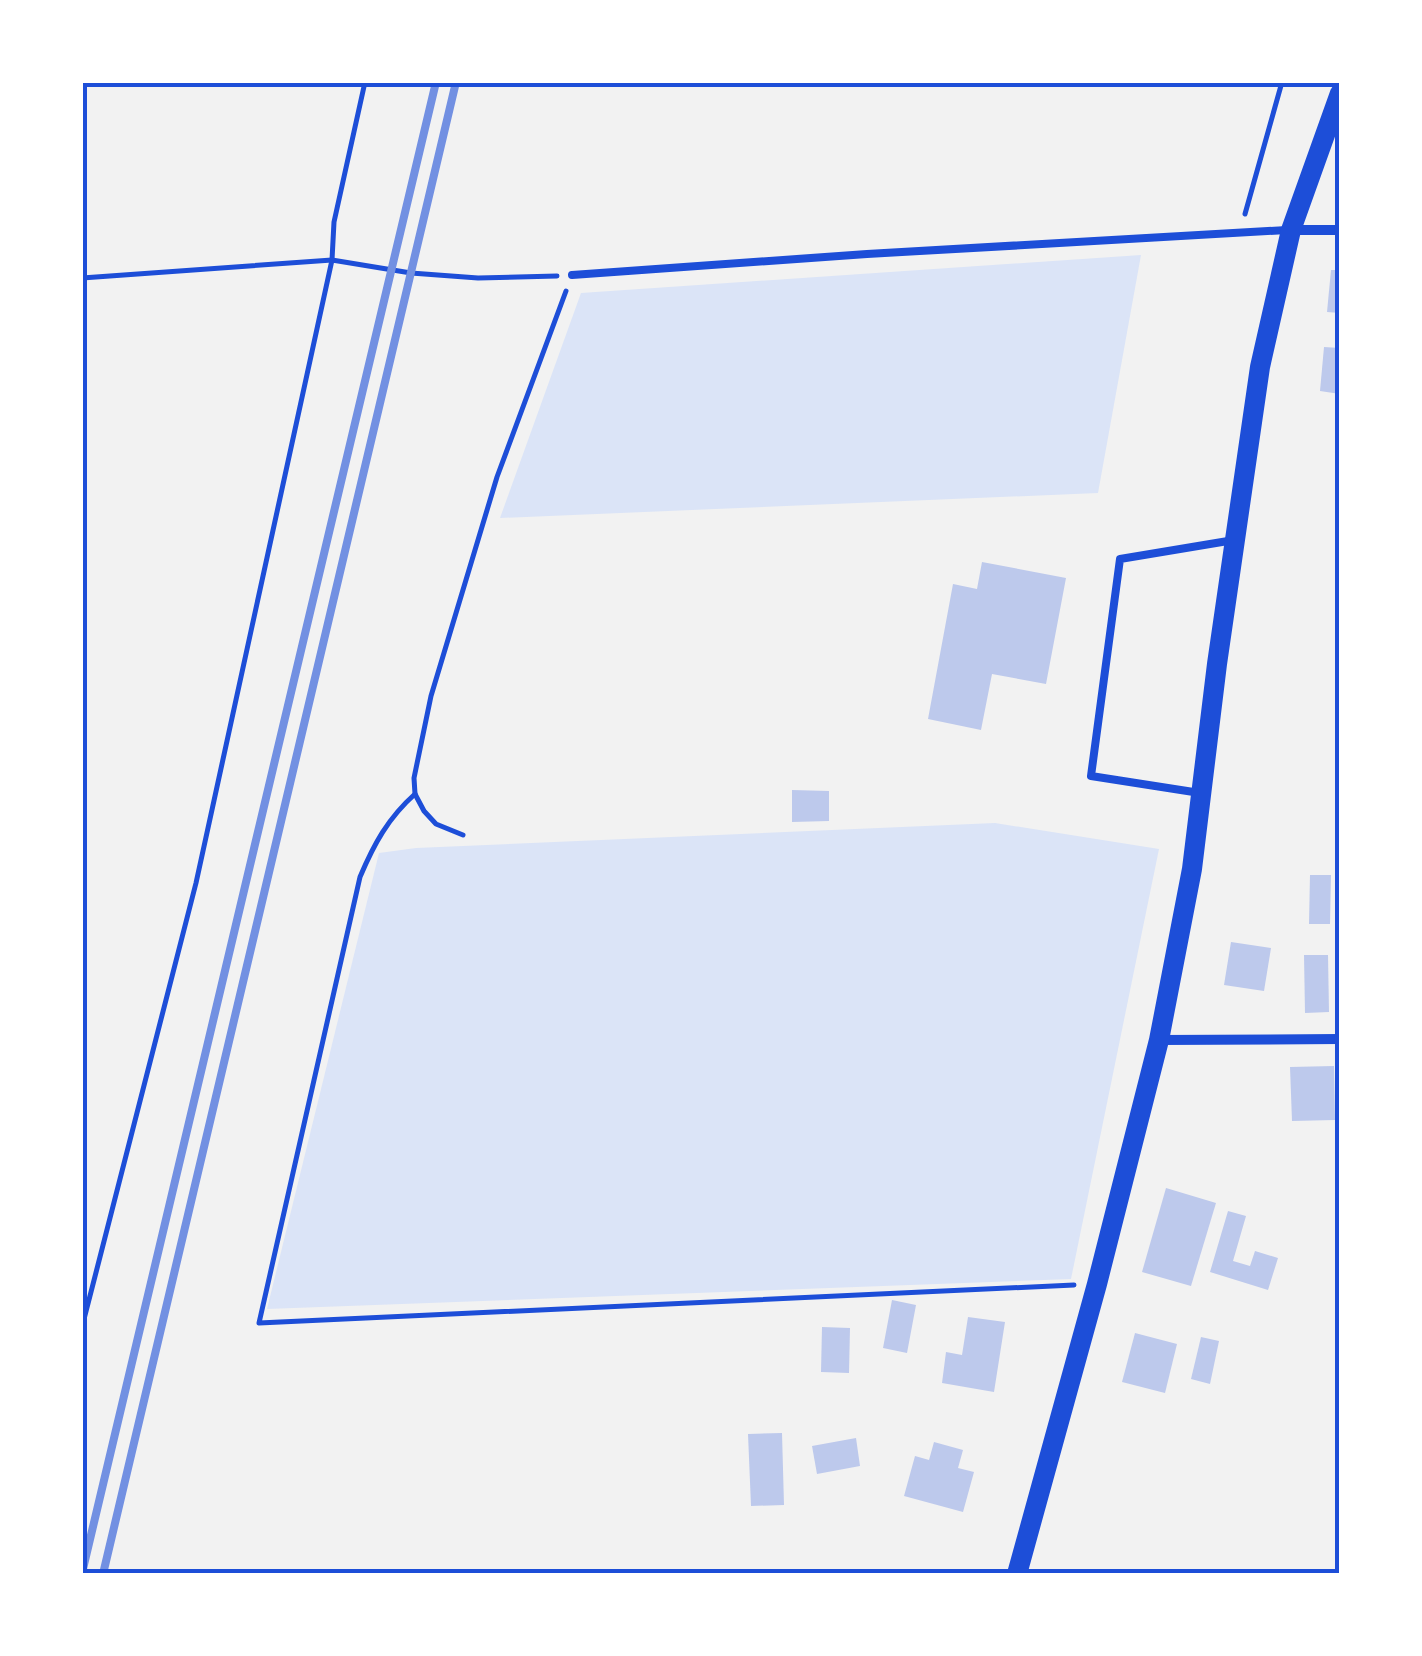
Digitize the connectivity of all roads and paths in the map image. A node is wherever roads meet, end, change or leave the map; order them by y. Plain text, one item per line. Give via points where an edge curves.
1 (365, 82) edge
2 (1282, 82) edge
3 (1340, 93) edge
4 (1245, 214) dead end
5 (1291, 230) junction
6 (1340, 230) edge
7 (332, 260) junction
8 (572, 275) junction
9 (82, 278) edge
10 (1234, 540) junction
11 (1200, 793) junction
12 (415, 794) junction
13 (464, 835) dead end
14 (1340, 1039) edge
15 (1159, 1040) junction
16 (1097, 1284) junction
17 (82, 1327) edge
18 (1017, 1574) edge

1 - 7 path
2 - 4 path
3 - 5 main road
5 - 6 street
5 - 8 lane
5 - 10 main road via 1260,368
7 - 8 path via 478,278
7 - 9 path
7 - 17 path via 196,883
8 - 12 path via 491,496 430,696
10 - 11 main road
10 - 11 lane via 1120,559 1091,776
11 - 15 main road
12 - 13 path via 436,824
12 - 16 path via 394,813 360,878 260,1323
14 - 15 street
15 - 16 main road
16 - 18 main road

